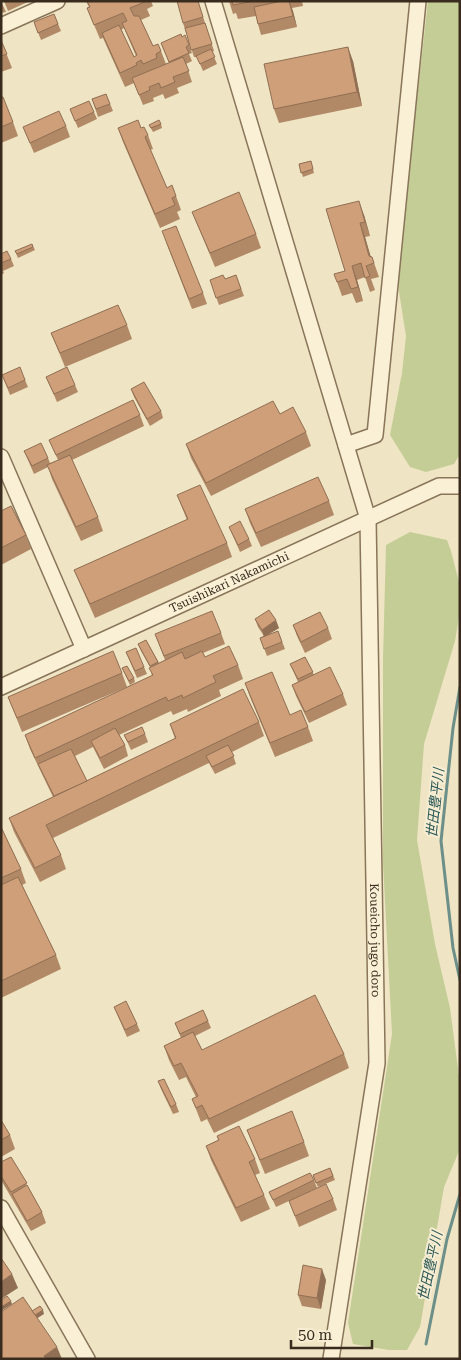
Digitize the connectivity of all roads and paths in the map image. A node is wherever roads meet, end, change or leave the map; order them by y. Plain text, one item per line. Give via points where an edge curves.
1 (57, 1) edge
2 (213, 1) edge
3 (418, 1) edge
4 (1, 26) edge
5 (346, 445) junction
6 (1, 458) edge
7 (460, 486) edge
8 (368, 519) junction
9 (84, 649) junction
10 (1, 687) edge
11 (1, 1208) edge
12 (87, 1359) edge
13 (331, 1359) edge

1 - 4 street
2 - 5 street, Koueicho jugo doro
3 - 5 street via 375,435
5 - 8 street, Koueicho jugo doro
6 - 9 street
7 - 8 street, Tsuishikari Nakamichi via 439,486
8 - 9 street, Tsuishikari Nakamichi
8 - 13 street, Koueicho jugo doro via 377,1063
9 - 10 street, Tsuishikari Nakamichi
11 - 12 street

